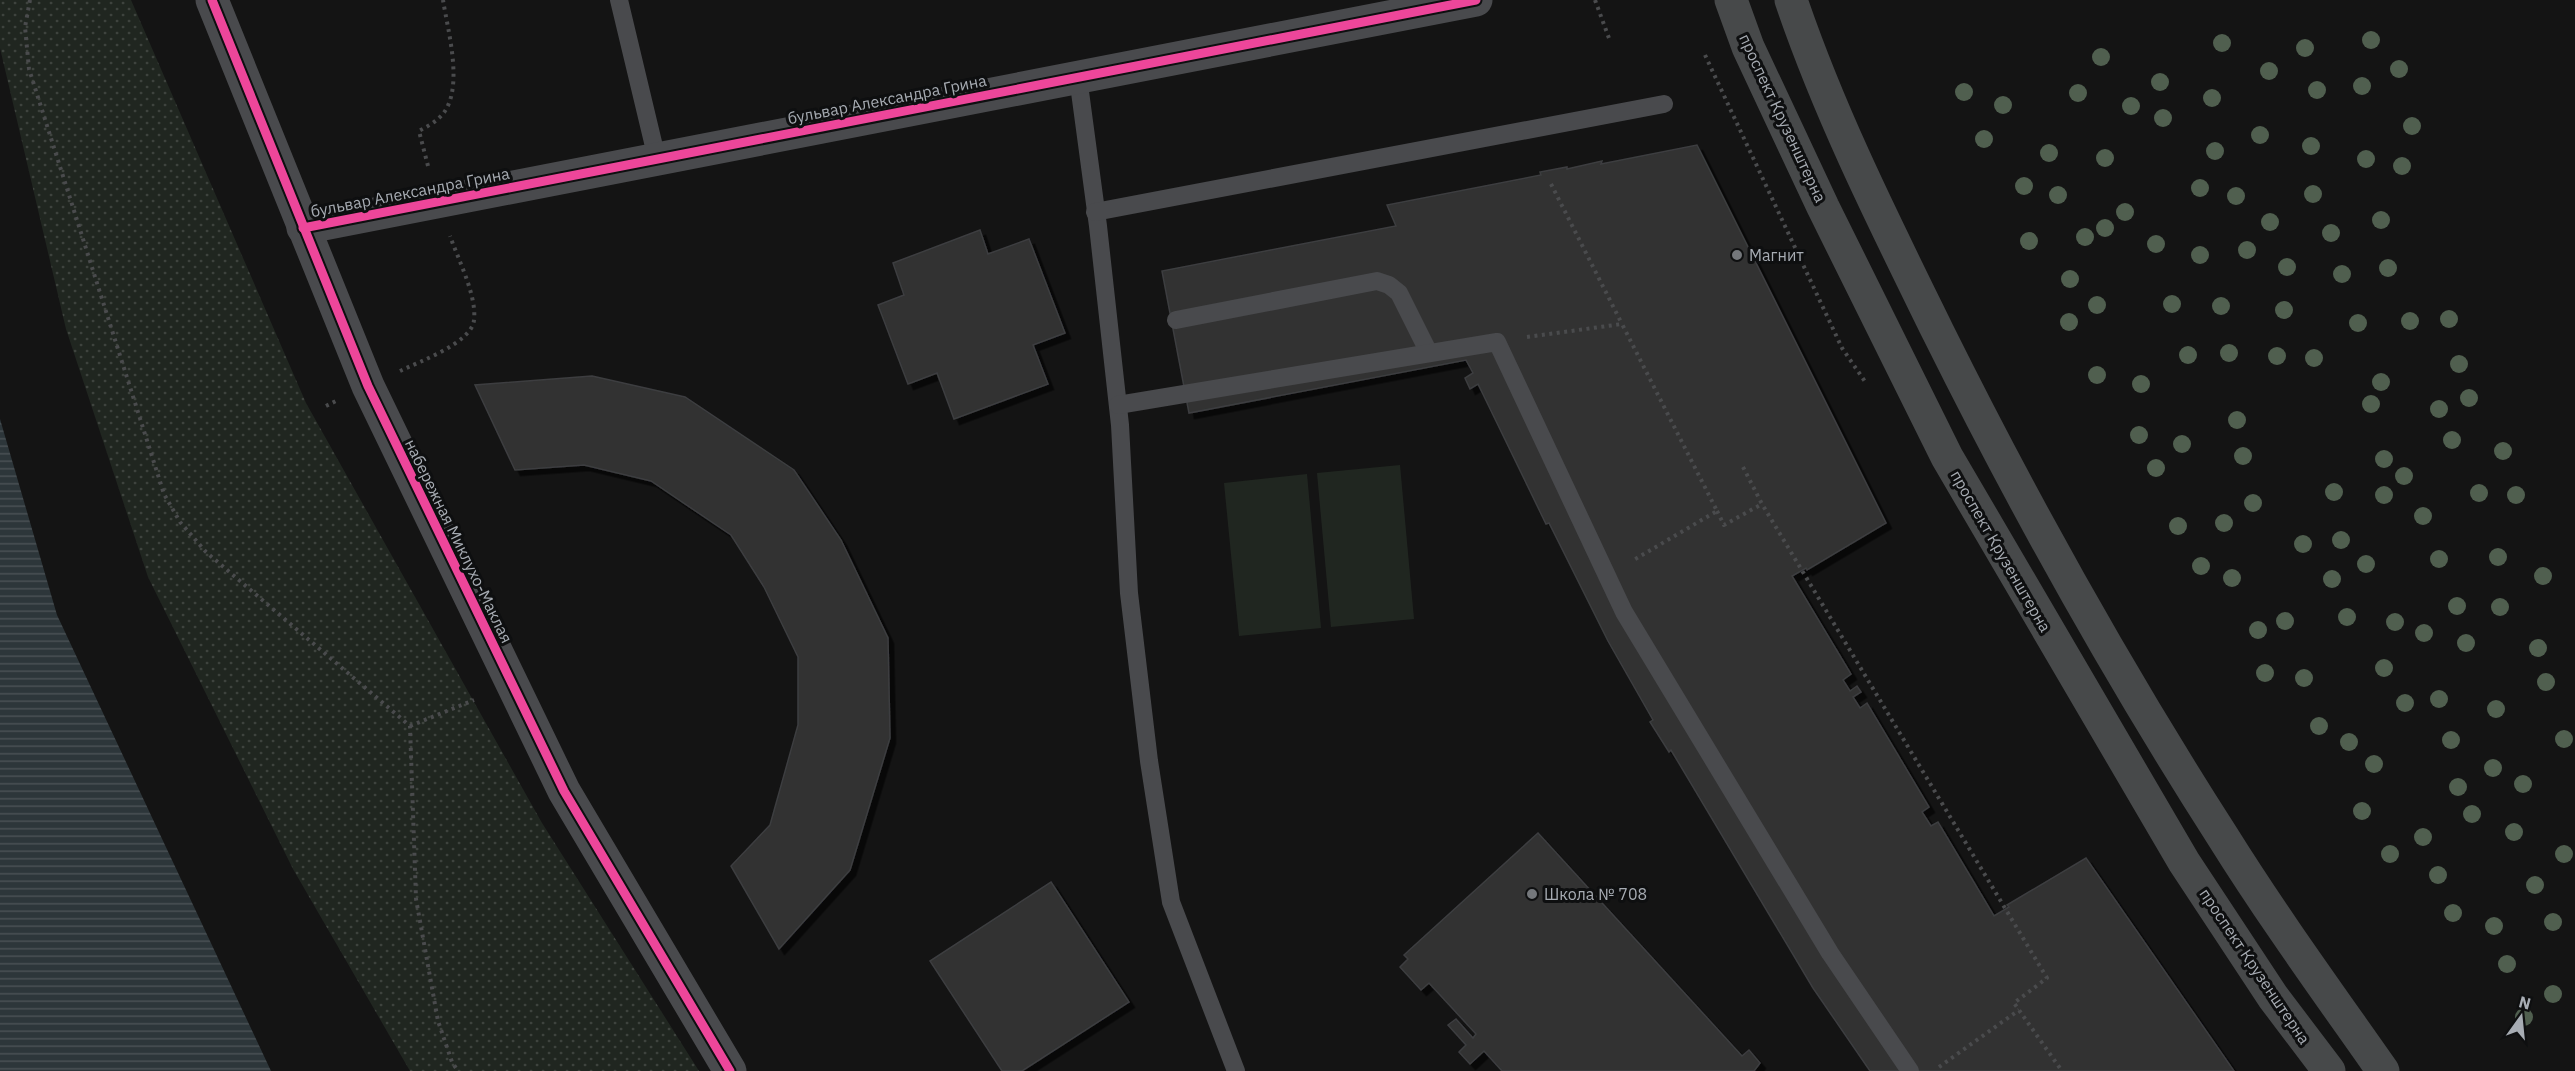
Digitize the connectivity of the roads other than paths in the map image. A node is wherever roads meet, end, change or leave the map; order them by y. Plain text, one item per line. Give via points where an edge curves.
1 (212, 0) edge
2 (619, 0) edge
3 (1476, 0) edge
4 (1731, 0) edge
5 (1791, 0) edge
6 (1078, 77) junction
7 (1664, 104) dead end
8 (657, 159) junction
9 (1095, 212) junction
10 (303, 228) junction
11 (1176, 320) dead end
12 (1429, 353) junction
13 (1118, 405) junction
14 (730, 1071) edge
15 (1236, 1071) edge
16 (1910, 1071) edge
17 (2329, 1071) edge
18 (2383, 1071) edge

1 - 10 street, набережная Миклухо-Маклая
2 - 8 lane
3 - 6 street, бульвар Александра Грина
4 - 17 main road, проспект Крузенштерна via 1748,47 1823,207 1947,457 2184,862 2273,997
5 - 18 main road via 1869,192 1995,446 2114,661 2223,838
6 - 8 street, бульвар Александра Грина
6 - 9 lane
7 - 9 lane
8 - 10 street, бульвар Александра Грина
9 - 13 lane
10 - 14 street, набережная Миклухо-Маклая via 368,386 564,791
11 - 12 lane via 1377,281 1399,294
12 - 13 lane
12 - 16 lane via 1497,342 1624,612 1830,953
13 - 15 lane via 1131,604 1149,761 1171,902

